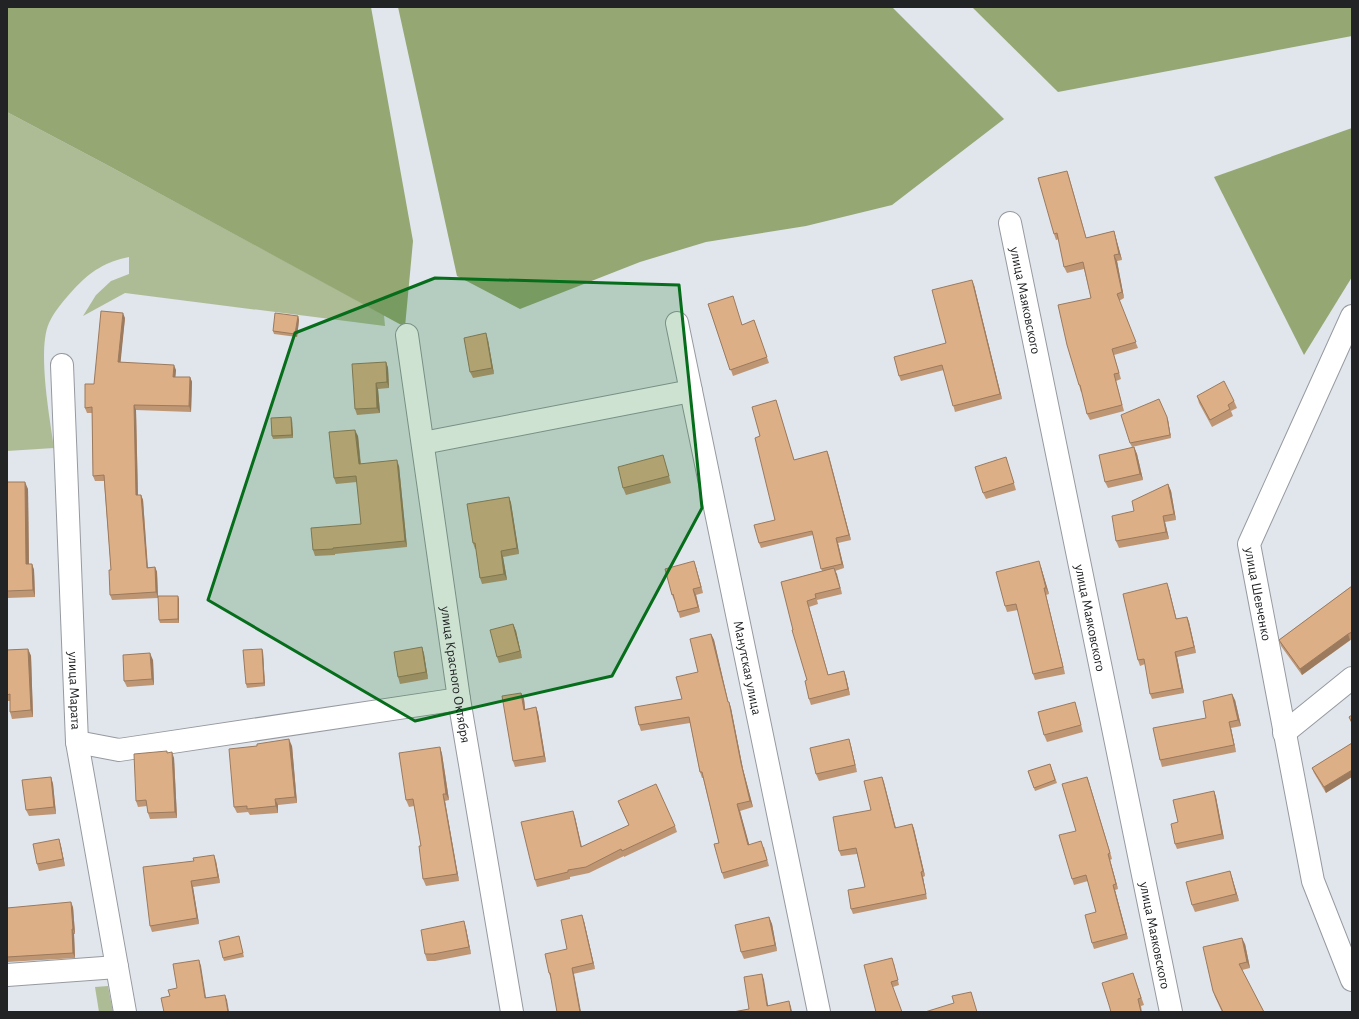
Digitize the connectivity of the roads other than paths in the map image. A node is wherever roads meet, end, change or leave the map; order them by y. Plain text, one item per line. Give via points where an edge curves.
1 (1010, 223) dead end
2 (1352, 316) edge
3 (677, 323) dead end
4 (407, 335) dead end
5 (62, 365) dead end
6 (691, 391) junction
7 (423, 443) junction
8 (1352, 678) edge
9 (459, 699) junction
10 (1284, 732) junction
11 (77, 742) junction
12 (117, 967) junction
13 (7, 975) edge
14 (1352, 980) edge
15 (125, 1012) edge
16 (512, 1012) edge
17 (819, 1012) edge
18 (1171, 1012) edge

1 - 18 street, улица Маяковского
2 - 10 street, улица Шевченко via 1249,544
3 - 6 street, Манутская улица
4 - 7 street, улица Красного Октября
5 - 11 street, улица Марата
6 - 7 street
6 - 17 street, Манутская улица
7 - 9 street, улица Красного Октября
8 - 10 street
9 - 11 street via 119,750
9 - 16 street, улица Красного Октября
10 - 14 street, улица Шевченко via 1313,880
11 - 12 street, улица Марата
12 - 13 street
12 - 15 street, улица Марата

